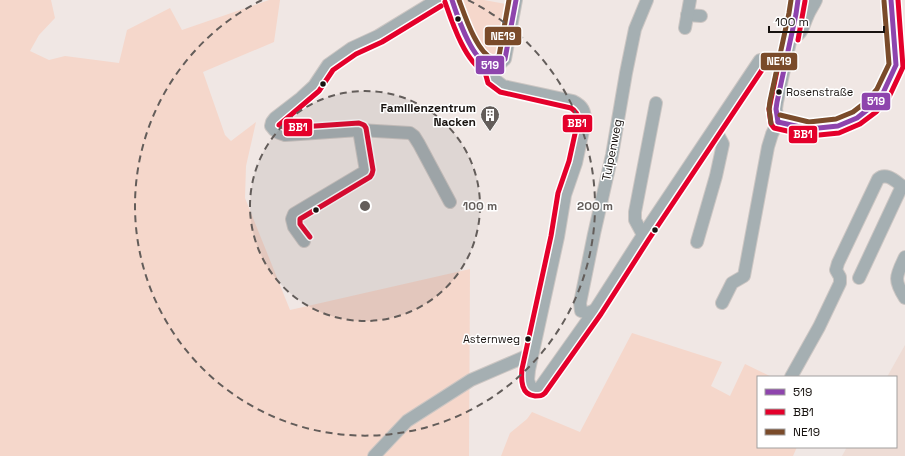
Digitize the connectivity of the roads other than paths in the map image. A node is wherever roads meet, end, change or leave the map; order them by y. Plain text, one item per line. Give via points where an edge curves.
1 (437, 0) edge
2 (452, 0) edge
3 (516, 0) edge
4 (647, 0) edge
5 (690, 0) edge
6 (798, 0) edge
7 (816, 0) edge
8 (891, 0) edge
9 (687, 15) junction
10 (702, 16) dead end
11 (685, 28) dead end
12 (791, 39) junction
13 (787, 58) junction
14 (491, 66) junction
15 (656, 103) dead end
16 (778, 122) junction
17 (715, 129) junction
18 (359, 130) junction
19 (904, 187) edge
20 (450, 202) dead end
21 (643, 235) junction
22 (304, 241) dead end
23 (698, 242) dead end
24 (905, 257) edge
25 (858, 278) dead end
26 (905, 298) edge
27 (722, 303) dead end
28 (596, 310) junction
29 (533, 351) junction
30 (788, 376) edge
31 (374, 456) edge

1 - 18 street via 378,36 352,48 328,65 314,86 275,118 271,126 285,135
2 - 14 street via 479,59
3 - 14 street via 505,59 498,65
4 - 28 street, Tulpenweg via 635,29 612,155 580,303 581,311 588,313
5 - 9 street
6 - 12 street
7 - 12 street via 802,31
8 - 16 street via 896,65 883,93 871,107 857,118 838,126 809,129
9 - 10 street
9 - 11 street
12 - 13 street
13 - 16 street via 776,109
13 - 17 street via 760,60
14 - 29 street via 494,79 503,86 573,101 579,104 585,115 576,164 565,195
15 - 21 street via 635,212 635,220
16 - 27 street via 768,147 744,276 732,283
17 - 21 street
17 - 23 street via 723,144
18 - 20 street via 410,133 414,136
18 - 22 street via 366,171 294,214 294,227
19 - 25 street
19 - 30 street via 887,176 878,178 838,263 836,270 840,283 818,327
21 - 28 street
24 - 26 street via 896,276 897,284
28 - 29 street via 539,389 530,386 528,380
29 - 31 street via 471,380 407,421

